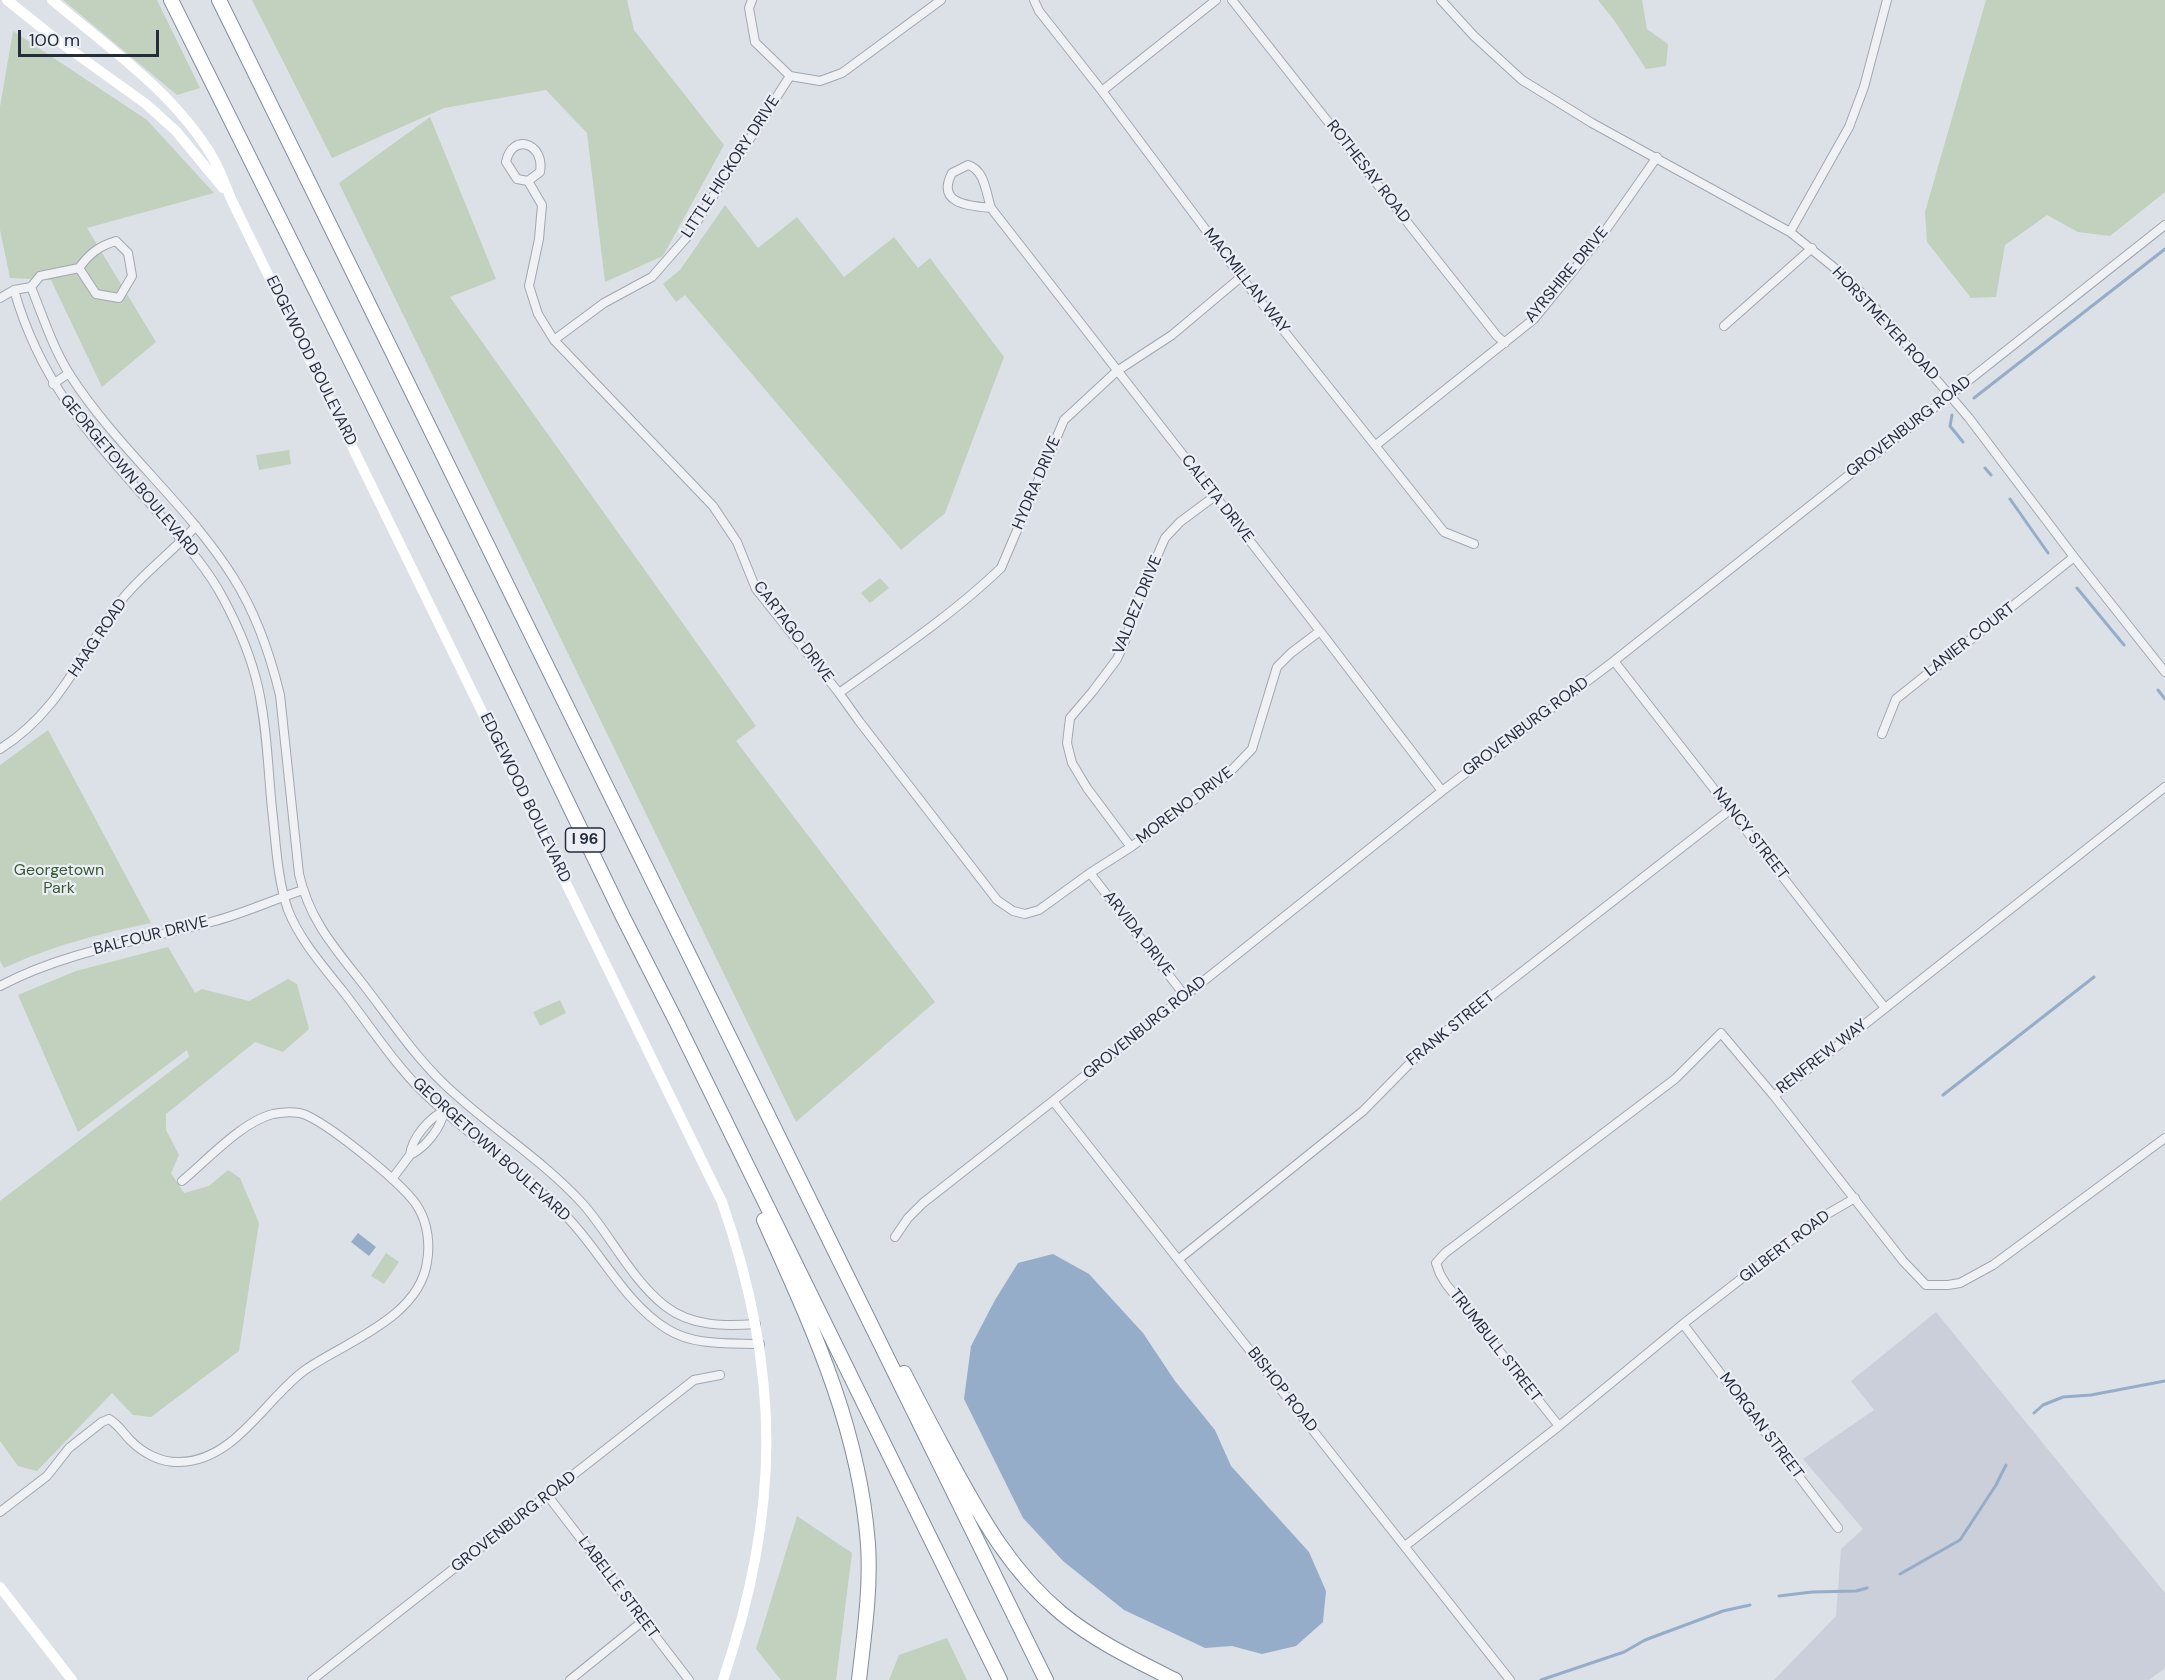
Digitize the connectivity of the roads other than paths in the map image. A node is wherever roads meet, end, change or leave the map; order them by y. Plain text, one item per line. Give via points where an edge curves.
1 (9, 0) edge
2 (52, 0) edge
3 (171, 0) edge
4 (219, 0) edge
5 (752, 0) edge
6 (941, 0) edge
7 (1034, 0) edge
8 (1216, 0) edge
9 (1232, 0) edge
10 (1441, 0) edge
11 (1887, 0) edge
12 (789, 76) junction
13 (1102, 91) junction
14 (1657, 158) junction
15 (528, 181) junction
16 (232, 201) junction
17 (990, 208) junction
18 (2165, 225) edge
19 (1790, 232) junction
20 (1812, 248) junction
21 (78, 268) junction
22 (1241, 277) junction
23 (32, 287) junction
24 (14, 290) junction
25 (0, 298) edge
26 (1724, 326) dead end
27 (554, 340) junction
28 (1505, 343) junction
29 (1118, 371) junction
30 (69, 373) junction
31 (53, 384) junction
32 (1950, 394) junction
33 (1376, 445) junction
34 (1215, 496) junction
35 (196, 526) junction
36 (182, 541) junction
37 (1474, 544) dead end
38 (2074, 557) junction
39 (1320, 631) junction
40 (1614, 661) junction
41 (2165, 672) edge
42 (839, 693) junction
43 (1882, 734) dead end
44 (0, 748) edge
45 (2165, 787) edge
46 (1442, 791) junction
47 (1731, 809) junction
48 (1131, 847) junction
49 (1090, 873) junction
50 (303, 890) junction
51 (284, 896) junction
52 (1025, 914) joint
53 (0, 987) edge
54 (1185, 996) junction
55 (1885, 1008) junction
56 (676, 1021) junction
57 (1774, 1096) junction
58 (1053, 1101) junction
59 (444, 1111) junction
60 (2165, 1138) edge
61 (392, 1179) junction
62 (182, 1181) dead end
63 (1855, 1198) junction
64 (896, 1237) dead end
65 (1179, 1259) junction
66 (1436, 1263) joint
67 (756, 1324) junction
68 (1683, 1324) junction
69 (760, 1344) junction
70 (881, 1346) junction
71 (720, 1375) dead end
72 (1558, 1426) junction
73 (548, 1496) junction
74 (0, 1512) edge
75 (1838, 1528) dead end
76 (1405, 1546) junction
77 (0, 1587) edge
78 (643, 1621) junction
79 (72, 1680) edge
80 (312, 1680) edge
81 (570, 1680) edge
82 (689, 1680) edge
83 (723, 1680) edge
84 (859, 1680) edge
85 (1000, 1680) edge
86 (1046, 1680) edge
87 (1175, 1680) edge
88 (1510, 1680) edge

1 - 16 street via 176,131
2 - 16 street, EDGEWOOD BOULEVARD via 179,111 214,159
3 - 56 highway, I 96
4 - 70 highway, I 96
5 - 12 street via 749,8 755,42
6 - 12 street via 842,74 820,81
7 - 13 street, MACMILLAN WAY
8 - 13 street
9 - 28 street, ROTHESAY ROAD
10 - 14 street, HORSTMEYER ROAD via 1522,80
11 - 19 street via 1849,127
12 - 27 street, LITTLE HICKORY DRIVE via 687,237 652,277 604,303
13 - 22 street, MACMILLAN WAY
14 - 19 street, HORSTMEYER ROAD
14 - 28 street, AYRSHIRE DRIVE via 1567,281 1534,319
15 - 15 street, CARTAGO DRIVE via 517,179 506,162 508,153 525,143 532,146 541,165 540,172
15 - 27 street, CARTAGO DRIVE via 542,205 529,286 538,314
16 - 67 street, EDGEWOOD BOULEVARD via 708,1170 738,1246
17 - 17 street, CALETA DRIVE via 975,167 968,165 952,173 947,186 953,199 967,206
17 - 29 street, CALETA DRIVE
18 - 32 street, GROVENBURG ROAD
19 - 20 street, HORSTMEYER ROAD
20 - 26 street
20 - 32 street, HORSTMEYER ROAD via 1871,303
21 - 21 street via 96,294 119,298 132,276 128,253 116,241 101,246
21 - 23 street via 40,276
22 - 29 street, HYDRA DRIVE via 1172,335
22 - 33 street, MACMILLAN WAY
23 - 24 street
23 - 30 street, GEORGETOWN BOULEVARD
24 - 25 street
24 - 31 street, GEORGETOWN BOULEVARD via 23,321
27 - 42 street, CARTAGO DRIVE via 713,506 737,542 756,589
28 - 33 street, AYRSHIRE DRIVE
29 - 34 street, CALETA DRIVE
29 - 42 street, HYDRA DRIVE via 1064,420 1001,568 914,640
30 - 31 street
30 - 35 street, GEORGETOWN BOULEVARD via 131,453
31 - 36 street, GEORGETOWN BOULEVARD
32 - 38 street, HORSTMEYER ROAD
32 - 40 street, GROVENBURG ROAD
33 - 37 street, MACMILLAN WAY via 1444,532
34 - 39 street, CALETA DRIVE
34 - 48 street, VALDEZ DRIVE via 1165,538 1117,659 1070,718 1067,743 1072,764
35 - 36 street, HAAG ROAD
35 - 50 street, GEORGETOWN BOULEVARD via 255,617 274,668
36 - 44 street, HAAG ROAD via 123,599 47,709
36 - 51 street, GEORGETOWN BOULEVARD via 221,593 257,685
38 - 41 street, HORSTMEYER ROAD
38 - 43 street, LANIER COURT via 1896,699
39 - 46 street, CALETA DRIVE
39 - 48 street, MORENO DRIVE via 1277,668 1257,738 1246,758
40 - 46 street, GROVENBURG ROAD
40 - 47 street, NANCY STREET
42 - 52 street, CARTAGO DRIVE via 997,900
45 - 55 street, RENFREW WAY
46 - 54 street, GROVENBURG ROAD
47 - 55 street, NANCY STREET
47 - 65 street, FRANK STREET via 1427,1046 1363,1111
48 - 49 street, MORENO DRIVE
49 - 52 street, MORENO DRIVE via 1046,906
49 - 54 street, ARVIDA DRIVE
50 - 51 street, BALFOUR DRIVE
50 - 67 street, GEORGETOWN BOULEVARD via 325,936 425,1064 583,1204 644,1284 666,1306 703,1323
51 - 53 street, BALFOUR DRIVE via 213,921 74,955
51 - 59 street, GEORGETOWN BOULEVARD via 309,947 412,1080
54 - 58 street, GROVENBURG ROAD
55 - 57 street, RENFREW WAY
56 - 84 highway via 807,1316 852,1444 868,1545 869,1591
56 - 85 highway, I 96
57 - 63 street
57 - 66 street, RENFREW WAY via 1721,1034 1675,1079
58 - 64 street, GROVENBURG ROAD via 923,1203
58 - 65 street, BISHOP ROAD
59 - 61 street via 435,1115 411,1145 410,1155
59 - 69 street, GEORGETOWN BOULEVARD via 550,1199 651,1318 687,1338 710,1343
60 - 63 street via 1993,1265 1948,1286 1926,1285 1917,1277
61 - 62 street via 326,1126 306,1115 290,1112 260,1118
61 - 74 street via 419,1209 429,1245 422,1282 386,1320 305,1371 246,1430 213,1454 195,1461 160,1460 145,1453 109,1419 69,1448 47,1476
63 - 68 street, GILBERT ROAD via 1817,1220
65 - 76 street, BISHOP ROAD
66 - 72 street, TRUMBULL STREET via 1446,1284
67 - 69 street, EDGEWOOD BOULEVARD
68 - 72 street, GILBERT ROAD
68 - 75 street, MORGAN STREET
69 - 83 street, EDGEWOOD BOULEVARD via 768,1452 765,1498 752,1580
70 - 86 highway, I 96
70 - 87 highway via 895,1356 983,1521 1012,1564 1035,1589 1091,1635
71 - 73 street, GROVENBURG ROAD via 694,1380
72 - 76 street, GILBERT ROAD
73 - 78 street, LABELLE STREET
73 - 80 street, GROVENBURG ROAD
76 - 88 street, BISHOP ROAD
77 - 79 street
78 - 81 street
78 - 82 street, LABELLE STREET

